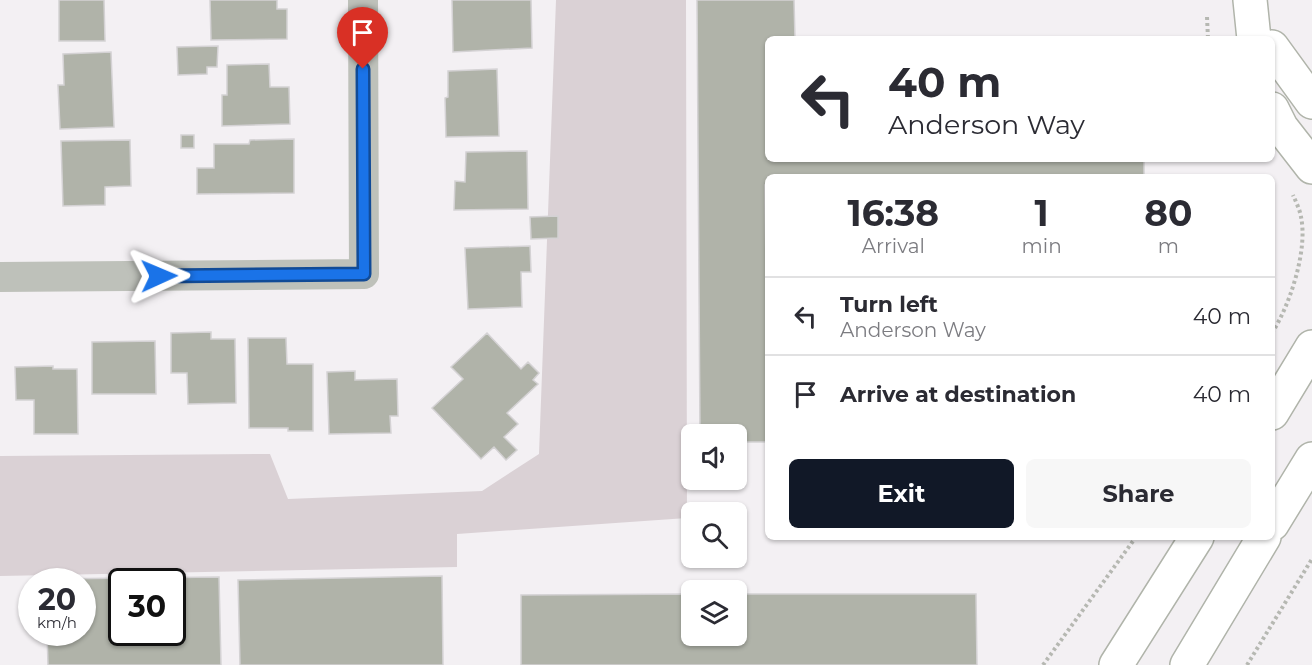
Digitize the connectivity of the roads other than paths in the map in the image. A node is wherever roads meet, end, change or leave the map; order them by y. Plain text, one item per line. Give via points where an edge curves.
1 (363, 0) edge
2 (1275, 51) edge
3 (1310, 97) edge
4 (1275, 115) edge
5 (1301, 178) edge
6 (0, 278) edge
7 (1312, 347) edge
8 (1275, 409) edge
9 (1312, 459) edge
10 (1275, 519) edge
11 (1195, 540) edge
12 (1262, 540) edge
13 (1116, 665) edge
14 (1187, 665) edge

1 - 6 street via 364,274
2 - 3 main road
4 - 5 main road
7 - 8 main road
9 - 10 main road
11 - 13 main road
12 - 14 main road

